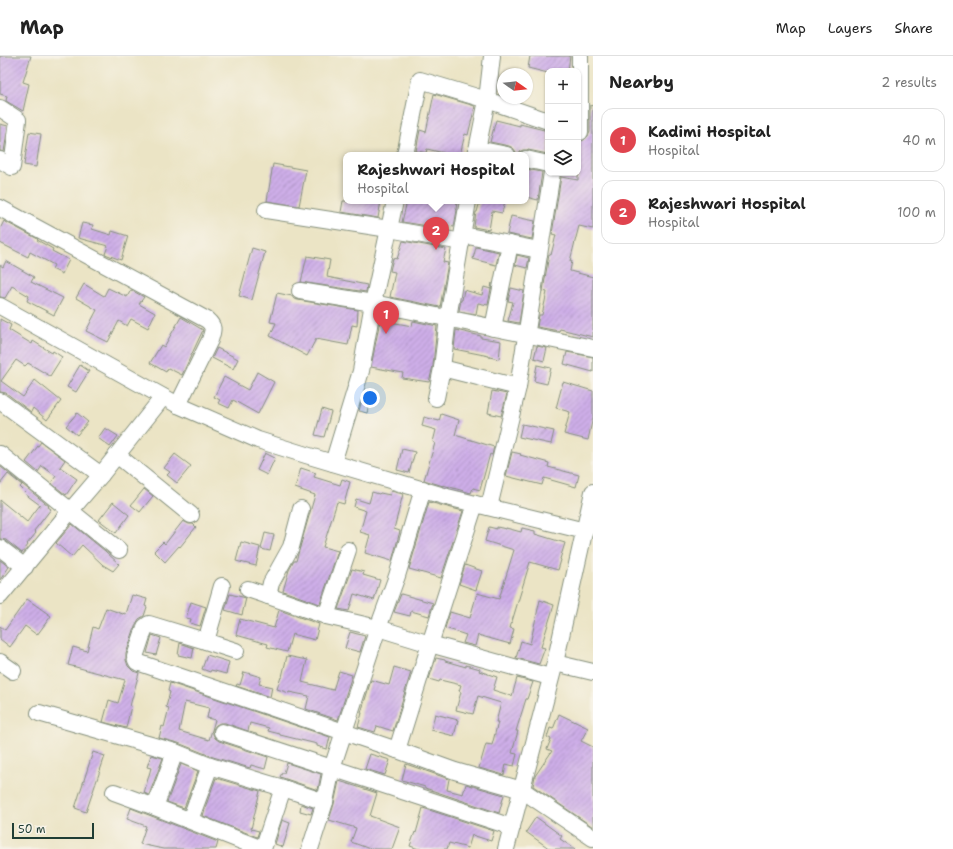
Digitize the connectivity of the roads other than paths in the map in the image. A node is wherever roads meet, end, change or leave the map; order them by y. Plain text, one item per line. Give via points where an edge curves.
1 (492, 56) edge
2 (580, 56) edge
3 (487, 100) junction
4 (0, 108) edge
5 (545, 120) edge
6 (584, 133) edge
7 (406, 152) edge
8 (476, 152) edge
9 (0, 160) edge
10 (529, 160) edge
11 (545, 163) edge
12 (551, 176) edge
13 (394, 204) edge
14 (468, 204) edge
15 (0, 208) edge
16 (266, 210) dead end
17 (389, 229) junction
18 (462, 238) junction
19 (510, 244) junction
20 (539, 250) junction
21 (300, 291) dead end
22 (373, 303) junction
23 (0, 306) edge
24 (448, 318) junction
25 (493, 328) junction
26 (525, 334) junction
27 (593, 348) edge
28 (442, 368) junction
29 (518, 387) junction
30 (163, 397) junction
31 (436, 398) dead end
32 (0, 401) edge
33 (178, 405) junction
34 (0, 454) edge
35 (117, 455) junction
36 (333, 463) junction
37 (102, 475) junction
38 (423, 489) junction
39 (593, 492) edge
40 (482, 505) junction
41 (301, 509) dead end
42 (71, 510) junction
43 (191, 515) dead end
44 (585, 531) junction
45 (0, 548) edge
46 (119, 550) dead end
47 (348, 550) dead end
48 (24, 567) junction
49 (222, 586) dead end
50 (248, 590) dead end
51 (0, 596) edge
52 (268, 596) junction
53 (326, 616) junction
54 (378, 628) junction
55 (206, 641) junction
56 (430, 644) junction
57 (236, 650) dead end
58 (552, 670) junction
59 (593, 672) edge
60 (39, 713) dead end
61 (344, 731) junction
62 (222, 732) dead end
63 (397, 750) junction
64 (175, 752) junction
65 (210, 766) junction
66 (332, 768) junction
67 (283, 788) junction
68 (522, 790) junction
69 (114, 792) dead end
70 (325, 802) junction
71 (155, 807) junction
72 (190, 820) junction
73 (512, 827) junction
74 (593, 838) edge
75 (263, 849) edge
76 (310, 849) edge
77 (506, 849) edge

1 - 3 street
2 - 6 street
3 - 5 street
3 - 7 street via 420,80
3 - 8 street
4 - 9 street via 18,120 12,167
10 - 11 street
12 - 20 street
13 - 17 street
14 - 18 street
15 - 33 street via 211,324 213,328 210,340
16 - 17 street
17 - 18 street
17 - 22 street
18 - 19 street
18 - 24 street
19 - 20 street
19 - 25 street
20 - 26 street
21 - 22 street
22 - 24 street
22 - 36 street via 361,371
23 - 30 street
24 - 25 street
24 - 28 street
25 - 26 street
26 - 27 street
26 - 29 street
28 - 29 street
28 - 31 street
29 - 40 street
30 - 33 street
30 - 35 street
32 - 37 street
33 - 36 street via 258,440
34 - 42 street
35 - 37 street
35 - 43 street
36 - 38 street
37 - 42 street
38 - 40 street
38 - 54 street via 397,576
39 - 44 street
40 - 44 street
40 - 56 street
41 - 52 street via 291,546 271,583
42 - 46 street
42 - 48 street
44 - 58 street
45 - 48 street
47 - 53 street
48 - 51 street
49 - 55 street
50 - 52 street
52 - 53 street
53 - 54 street
54 - 56 street
54 - 61 street
55 - 57 street
55 - 61 street via 148,624 135,657 137,662
56 - 58 street
56 - 63 street
58 - 59 street
58 - 68 street
60 - 64 street
61 - 63 street
61 - 66 street
62 - 66 street
63 - 68 street via 455,771
64 - 65 street
64 - 71 street
65 - 67 street
65 - 72 street
66 - 70 street
66 - 73 street
67 - 70 street
67 - 75 street
68 - 73 street
68 - 74 street
69 - 71 street
70 - 76 street
71 - 72 street
72 - 75 street
73 - 77 street

